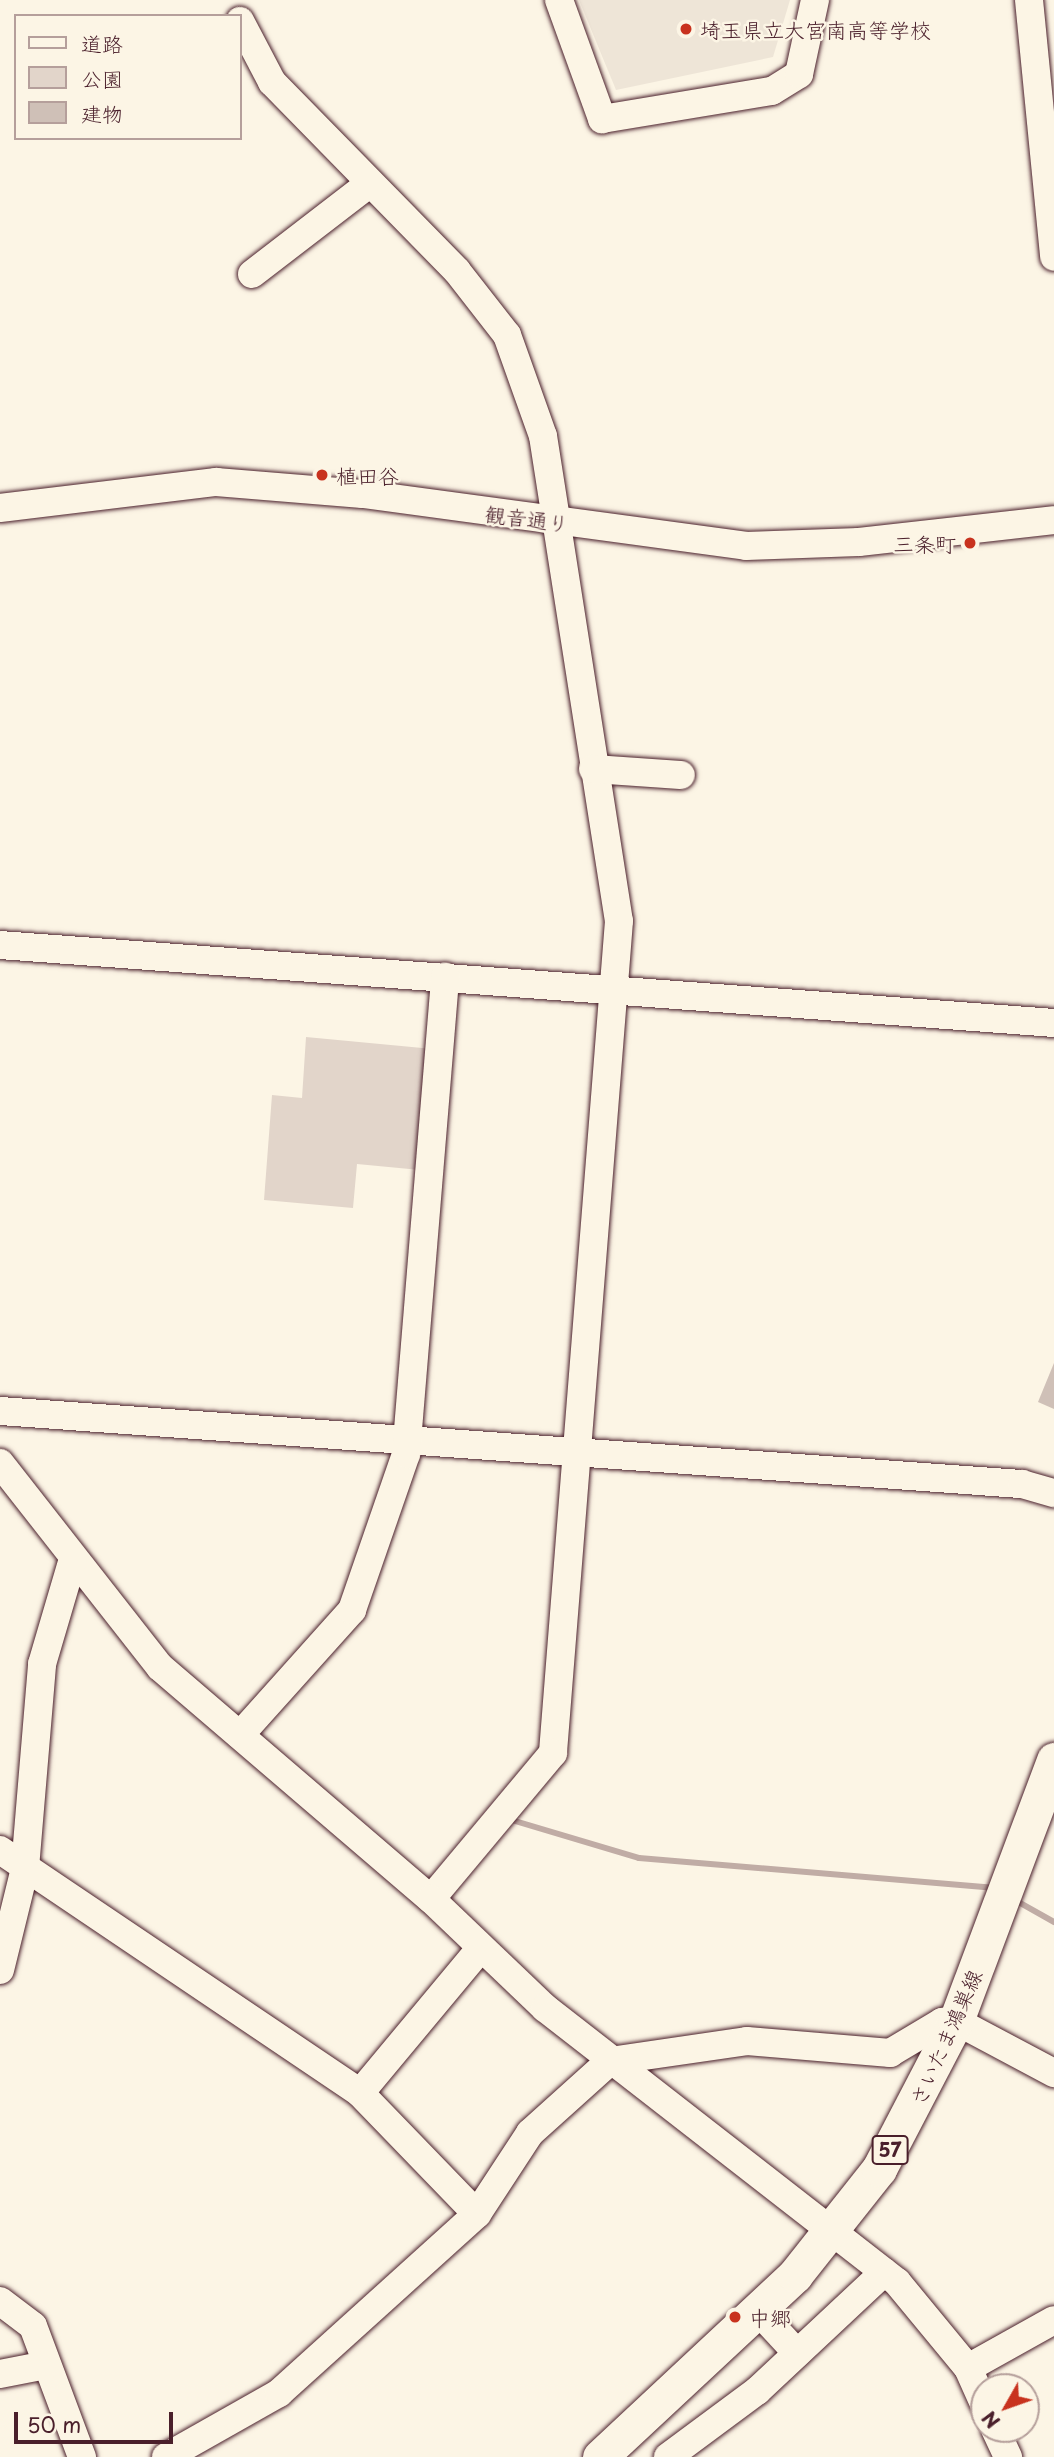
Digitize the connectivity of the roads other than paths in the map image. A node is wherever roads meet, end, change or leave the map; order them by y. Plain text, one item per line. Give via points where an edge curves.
1 (559, 0) edge
2 (815, 0) edge
3 (1029, 0) edge
4 (242, 25) edge
5 (370, 183) junction
6 (1054, 257) edge
7 (252, 274) dead end
8 (0, 508) edge
9 (559, 520) junction
10 (1054, 520) edge
11 (593, 769) junction
12 (681, 775) dead end
13 (0, 945) edge
14 (445, 977) junction
15 (616, 990) junction
16 (1054, 1023) edge
17 (0, 1411) edge
18 (407, 1439) junction
19 (578, 1452) junction
20 (0, 1463) edge
21 (1054, 1493) edge
22 (73, 1559) junction
23 (240, 1735) junction
24 (1054, 1760) edge
25 (0, 1850) edge
26 (25, 1868) junction
27 (430, 1899) junction
28 (480, 1949) junction
29 (0, 1970) edge
30 (956, 2021) junction
31 (610, 2061) junction
32 (1054, 2073) edge
33 (360, 2093) junction
34 (477, 2214) junction
35 (834, 2231) junction
36 (884, 2272) junction
37 (0, 2301) edge
38 (759, 2312) junction
39 (1054, 2320) edge
40 (797, 2353) junction
41 (46, 2365) junction
42 (968, 2368) junction
43 (970, 2373) edge
44 (0, 2374) edge
45 (82, 2457) edge
46 (166, 2457) edge
47 (600, 2457) edge
48 (668, 2457) edge

1 - 2 street via 602,119 772,91 799,74
3 - 6 street
4 - 5 street via 272,82
5 - 7 street
5 - 9 street via 457,271 508,335 543,436
8 - 9 street, 観音通り via 216,482
9 - 10 street, 観音通り via 691,541 770,546
9 - 11 street
11 - 12 street
11 - 15 street via 620,921
13 - 14 street
14 - 15 street
14 - 18 street
15 - 16 street
15 - 19 street
17 - 18 street
18 - 19 street
18 - 23 street via 352,1610
19 - 21 street via 1022,1484
19 - 27 street via 553,1753
20 - 22 street
22 - 23 street via 160,1667
22 - 26 street via 42,1664
23 - 27 street
24 - 30 main road, さいたま鴻巣線 / 57
25 - 26 street
26 - 29 street
26 - 33 street
27 - 28 street
28 - 31 street
28 - 33 street
30 - 31 street via 942,2022 890,2053 747,2041
30 - 32 street
30 - 35 main road, さいたま鴻巣線 / 57 via 907,2123
31 - 34 street via 530,2133
31 - 35 street
33 - 34 street
34 - 46 street via 279,2393
35 - 36 street
35 - 38 main road, さいたま鴻巣線 / 57
36 - 40 street
36 - 42 street
37 - 41 street via 33,2326
38 - 40 street
38 - 47 main road, さいたま鴻巣線 / 57
39 - 42 street
40 - 48 street
41 - 44 street
41 - 45 street
42 - 43 street

